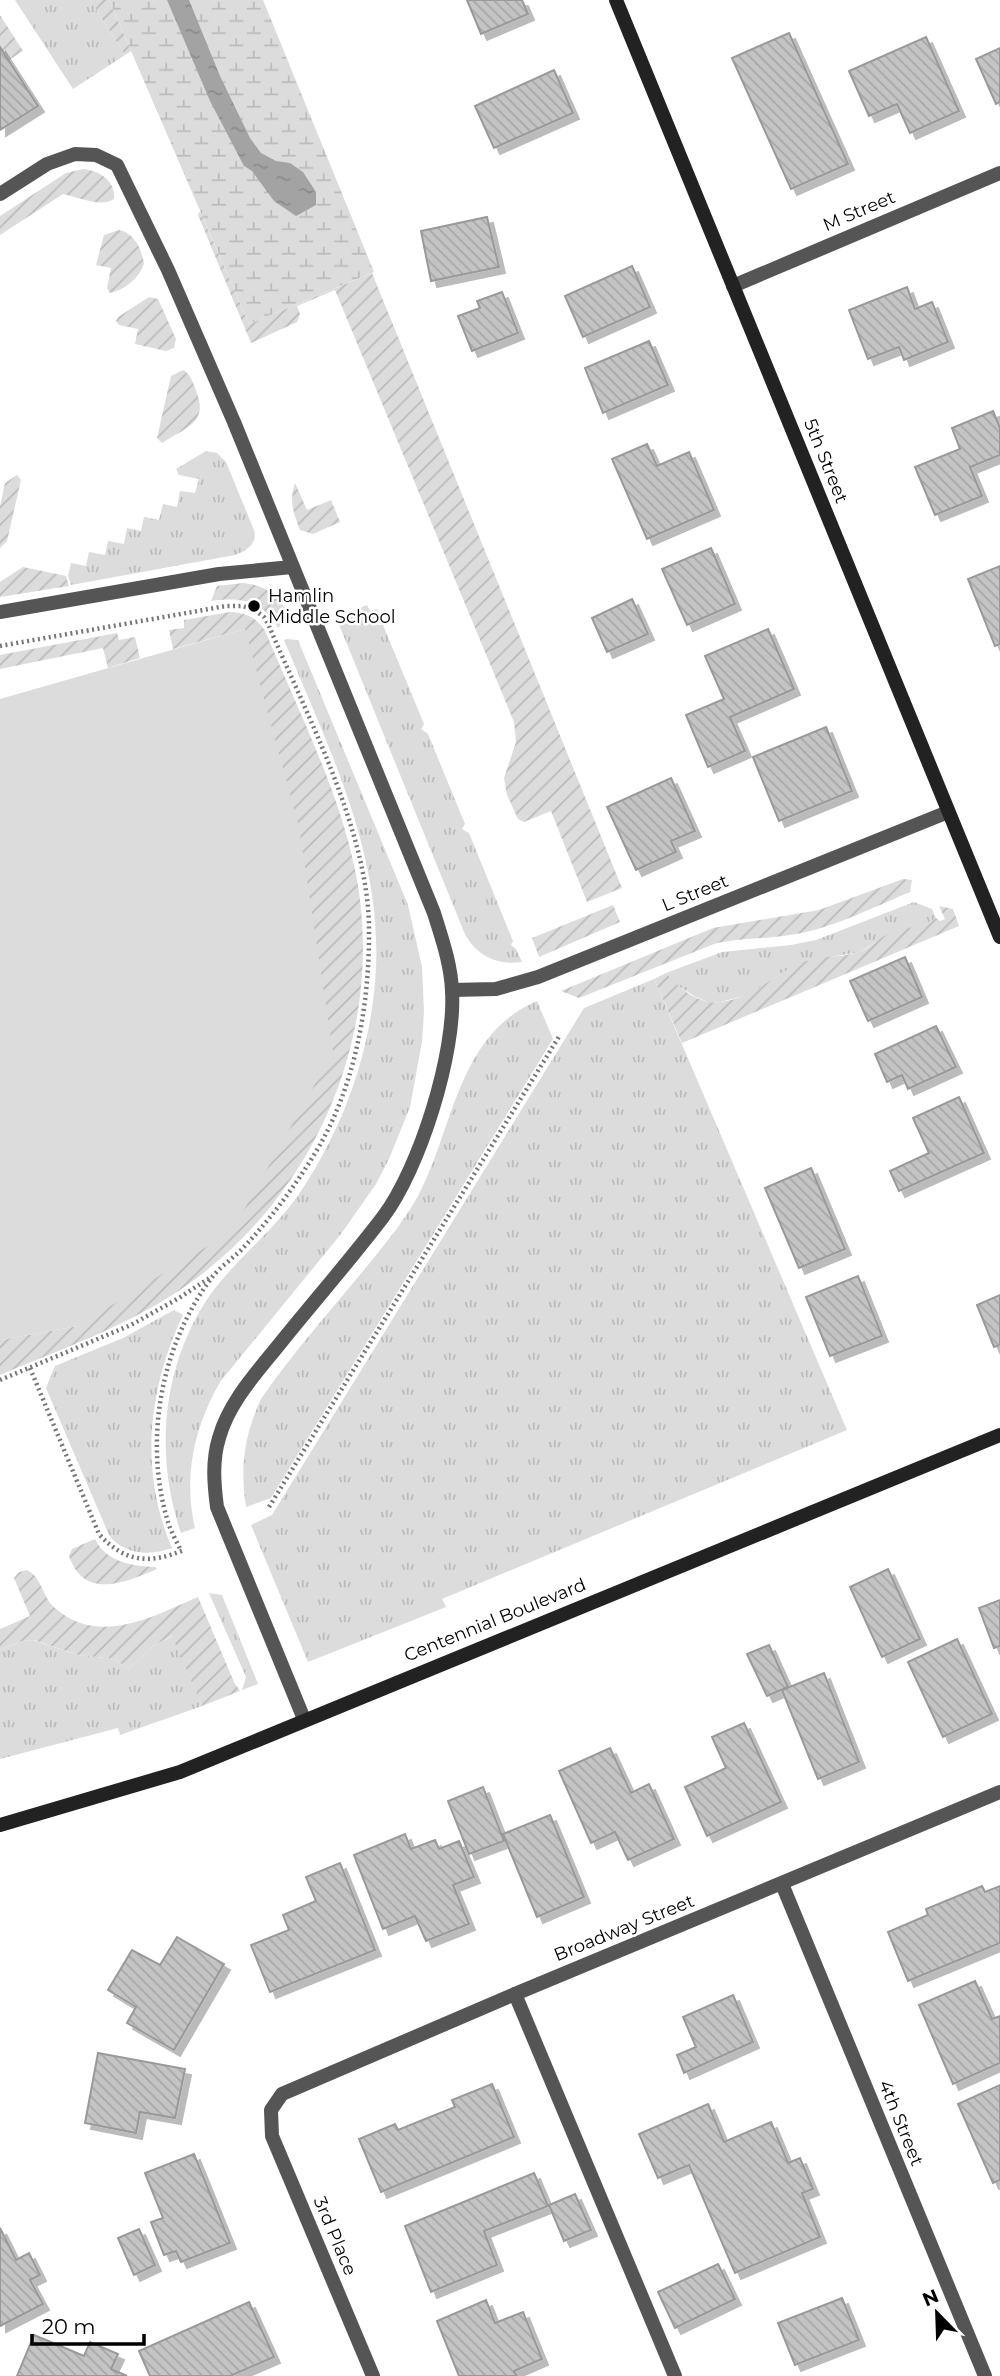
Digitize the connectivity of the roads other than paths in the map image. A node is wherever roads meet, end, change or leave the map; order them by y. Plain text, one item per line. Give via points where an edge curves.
1 (616, 0) edge
2 (1000, 173) edge
3 (0, 194) edge
4 (733, 286) junction
5 (292, 568) junction
6 (0, 612) edge
7 (948, 812) junction
8 (1000, 937) edge
9 (452, 990) junction
10 (1000, 1435) edge
11 (304, 1719) junction
12 (1000, 1792) edge
13 (0, 1825) edge
14 (782, 1884) junction
15 (515, 1994) junction
16 (271, 2110) joint
17 (373, 2376) edge
18 (676, 2376) edge
19 (985, 2376) edge

1 - 4 main road, 5th Street
2 - 4 street, M Street
3 - 5 street via 47,164 75,154 96,155 117,165 234,422
4 - 7 main road, 5th Street
5 - 6 street via 219,574
5 - 9 street via 434,913
7 - 8 main road, 5th Street
7 - 9 street, L Street via 537,977 496,989
9 - 11 street via 452,1021 439,1081 418,1152 399,1193 246,1385 219,1437 214,1483 217,1507
10 - 11 main road, Centennial Boulevard
11 - 13 main road, Centennial Boulevard via 180,1772
12 - 14 street, Broadway Street
14 - 15 street, Broadway Street
14 - 19 street, 4th Street
15 - 16 street, Broadway Street via 304,2083 282,2094
15 - 18 street
16 - 17 street, 3rd Place via 272,2136

